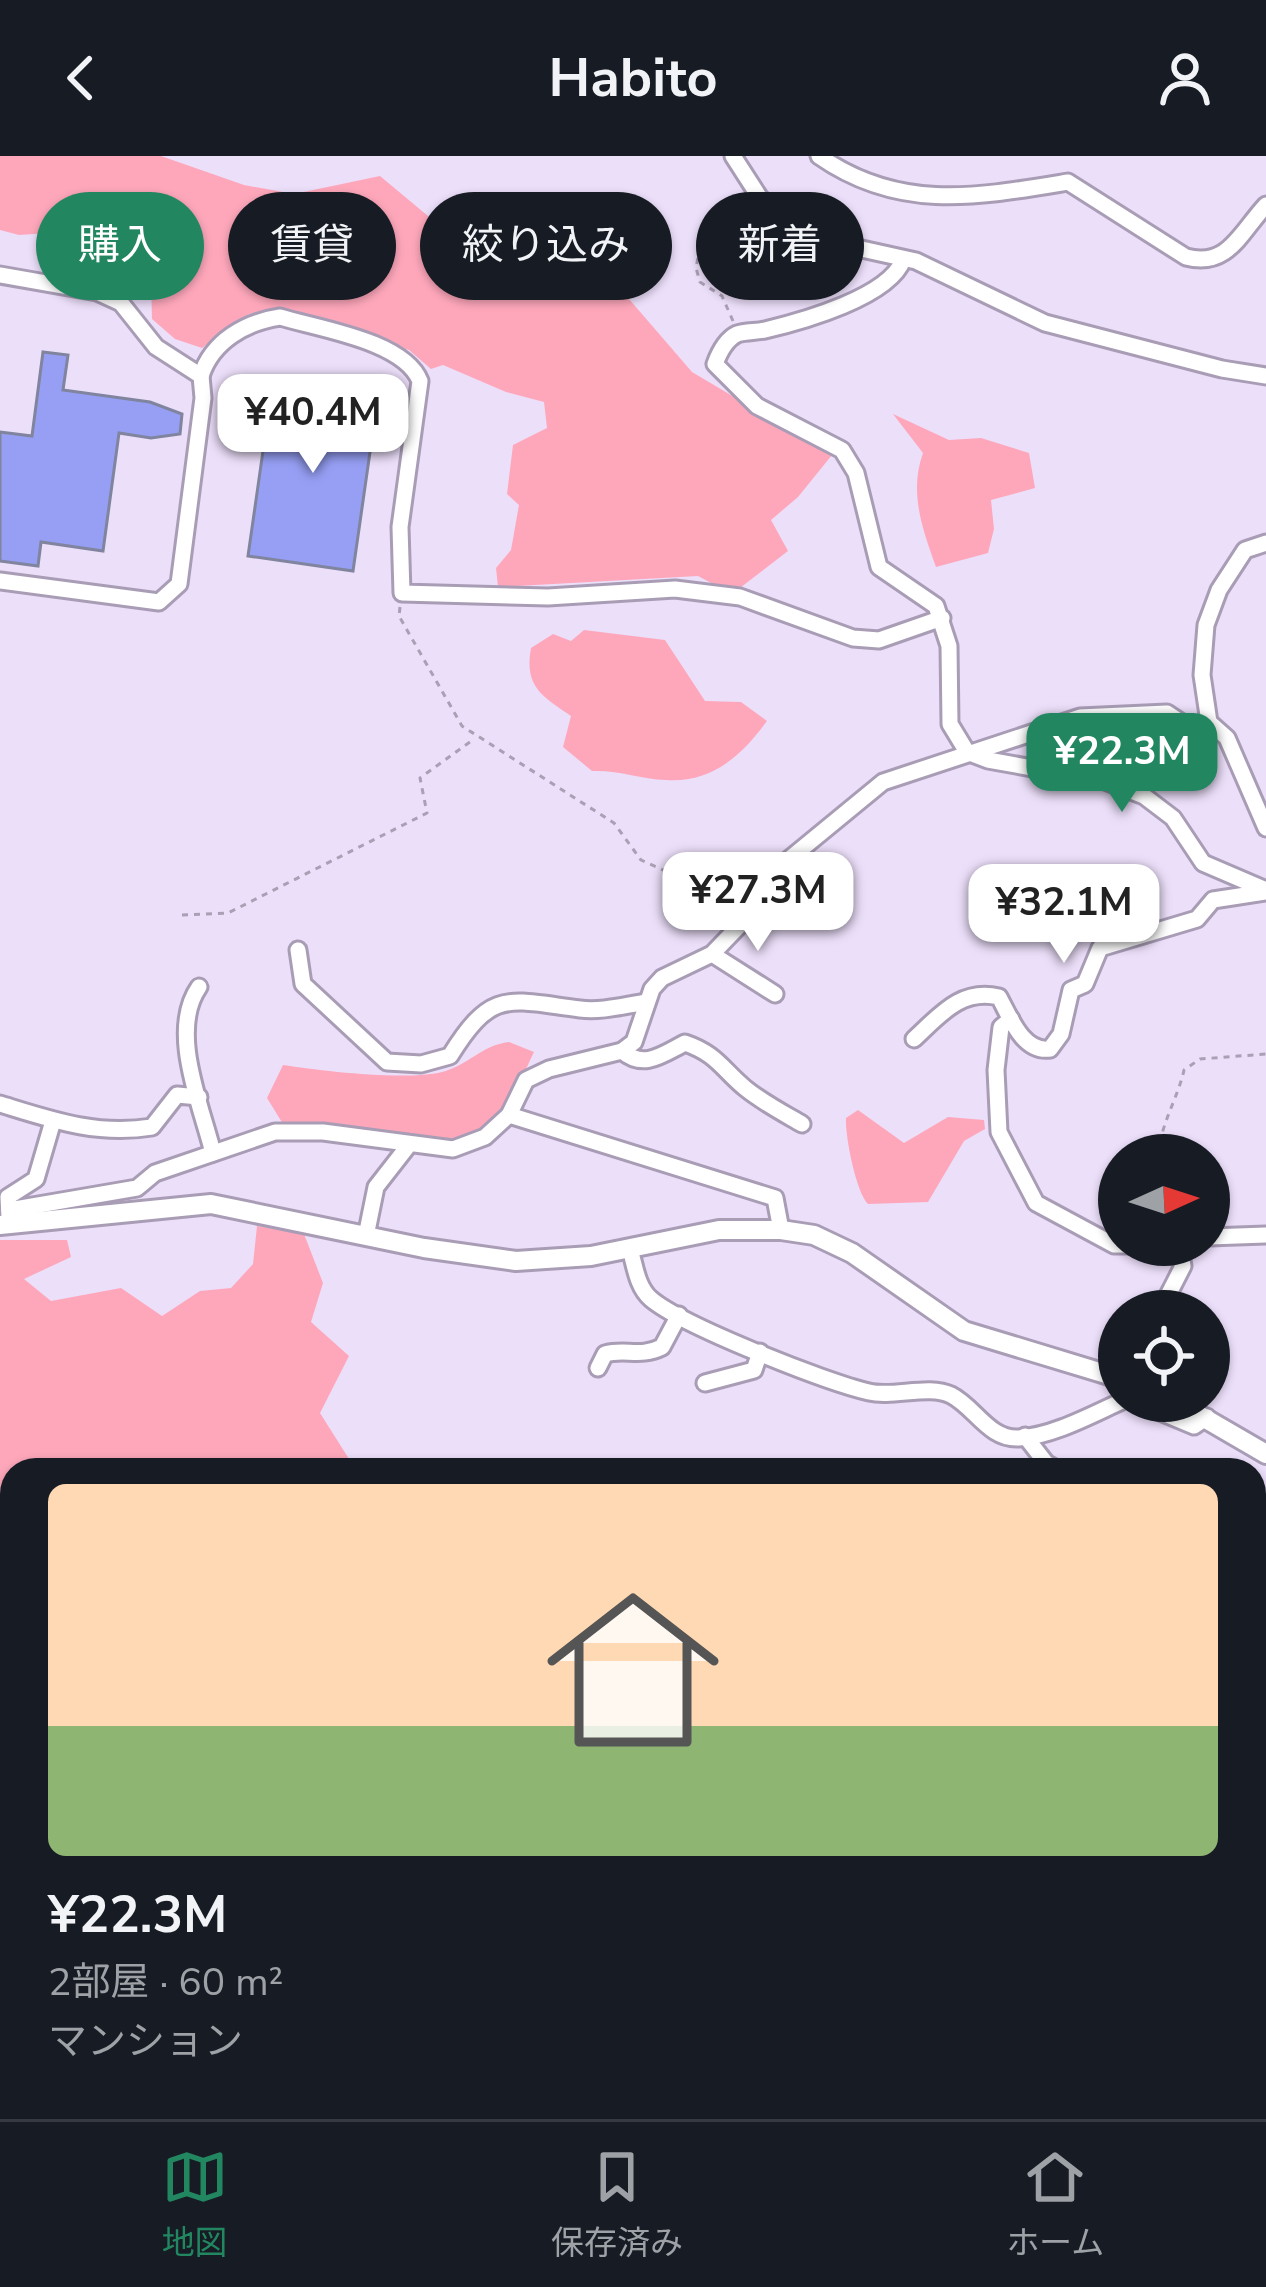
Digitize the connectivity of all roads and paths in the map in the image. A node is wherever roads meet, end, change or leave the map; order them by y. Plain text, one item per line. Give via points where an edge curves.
1 (724, 156) edge
2 (819, 156) edge
3 (737, 162) edge
4 (757, 192) edge
5 (1266, 205) edge
6 (864, 251) edge
7 (903, 260) junction
8 (0, 275) edge
9 (723, 300) edge
10 (734, 335) junction
11 (201, 376) junction
12 (1266, 376) edge
13 (1266, 539) edge
14 (0, 581) edge
15 (402, 593) junction
16 (942, 618) junction
17 (1209, 722) junction
18 (477, 737) junction
19 (967, 752) junction
20 (1266, 828) edge
21 (1266, 891) edge
22 (745, 909) junction
23 (182, 915) dead end
24 (298, 950) dead end
25 (712, 954) junction
26 (199, 987) dead end
27 (775, 994) dead end
28 (647, 1002) junction
29 (1011, 1019) junction
30 (914, 1039) dead end
31 (622, 1051) junction
32 (1266, 1054) edge
33 (199, 1097) junction
34 (0, 1104) edge
35 (509, 1115) junction
36 (53, 1121) junction
37 (802, 1124) dead end
38 (1165, 1134) edge
39 (408, 1146) junction
40 (213, 1153) junction
41 (6, 1220) edge
42 (781, 1230) junction
43 (1266, 1235) edge
44 (366, 1236) junction
45 (1098, 1236) edge
46 (1230, 1236) edge
47 (630, 1249) junction
48 (679, 1315) junction
49 (760, 1352) junction
50 (598, 1368) dead end
51 (1098, 1371) edge
52 (705, 1383) dead end
53 (1098, 1412) edge
54 (1215, 1422) edge
55 (1025, 1436) junction
56 (1266, 1454) edge
57 (1042, 1458) edge

1 - 3 street via 736,170
2 - 5 street via 851,178 930,198 1068,182 1204,262 1222,259
3 - 4 street
6 - 7 street
7 - 10 street via 883,288
7 - 12 street via 1046,322
8 - 11 street via 121,303 156,347
9 - 10 path
10 - 16 street via 715,364 724,378 757,406 842,450 856,473 879,567 937,606
11 - 14 street via 179,584 159,602
11 - 15 street via 230,335 280,316 396,352 414,365 420,381 400,526
13 - 17 street via 1245,550 1206,625
15 - 16 street via 548,597 675,589 740,597 879,640
15 - 18 path via 399,616 461,725
16 - 19 street via 950,724
17 - 19 street via 1197,733 1167,713 1080,717
17 - 20 street via 1227,738
18 - 22 path via 614,823 640,860
18 - 23 path via 420,778 427,812 227,913
19 - 21 street via 1144,796 1173,818 1203,863
19 - 22 street via 884,782 782,865
21 - 29 street via 1214,900 1197,919 1100,949 1085,984 1071,990 1050,1048 1028,1045
22 - 25 street
24 - 28 street via 303,984 388,1063 451,1056 473,1019 494,1004 585,1010
25 - 27 street
25 - 28 street via 662,979
26 - 33 street via 188,1028
28 - 31 street via 634,1042
29 - 30 street via 999,997 983,993 957,1000
29 - 45 street via 1001,1027 996,1070 999,1132 1036,1203
31 - 35 street via 526,1080
31 - 37 street via 649,1061 686,1043 702,1048 743,1087
32 - 38 path via 1200,1059 1184,1070
33 - 36 street via 177,1095 152,1127 135,1130
33 - 40 street
34 - 36 street
35 - 39 street via 485,1137 453,1149
35 - 42 street via 776,1198
36 - 41 street via 36,1179 8,1197
39 - 40 street via 275,1132
39 - 44 street via 376,1187
40 - 41 street via 154,1173 137,1188
41 - 44 street via 211,1204
42 - 47 street via 719,1230
42 - 51 street via 852,1252 964,1330
43 - 46 street
44 - 47 street via 516,1261
47 - 48 street via 640,1286
48 - 49 street
48 - 50 street via 662,1347 634,1356 617,1350
49 - 52 street via 754,1370
49 - 55 street via 872,1393 949,1393 998,1435
53 - 55 street
54 - 56 street
55 - 57 street

